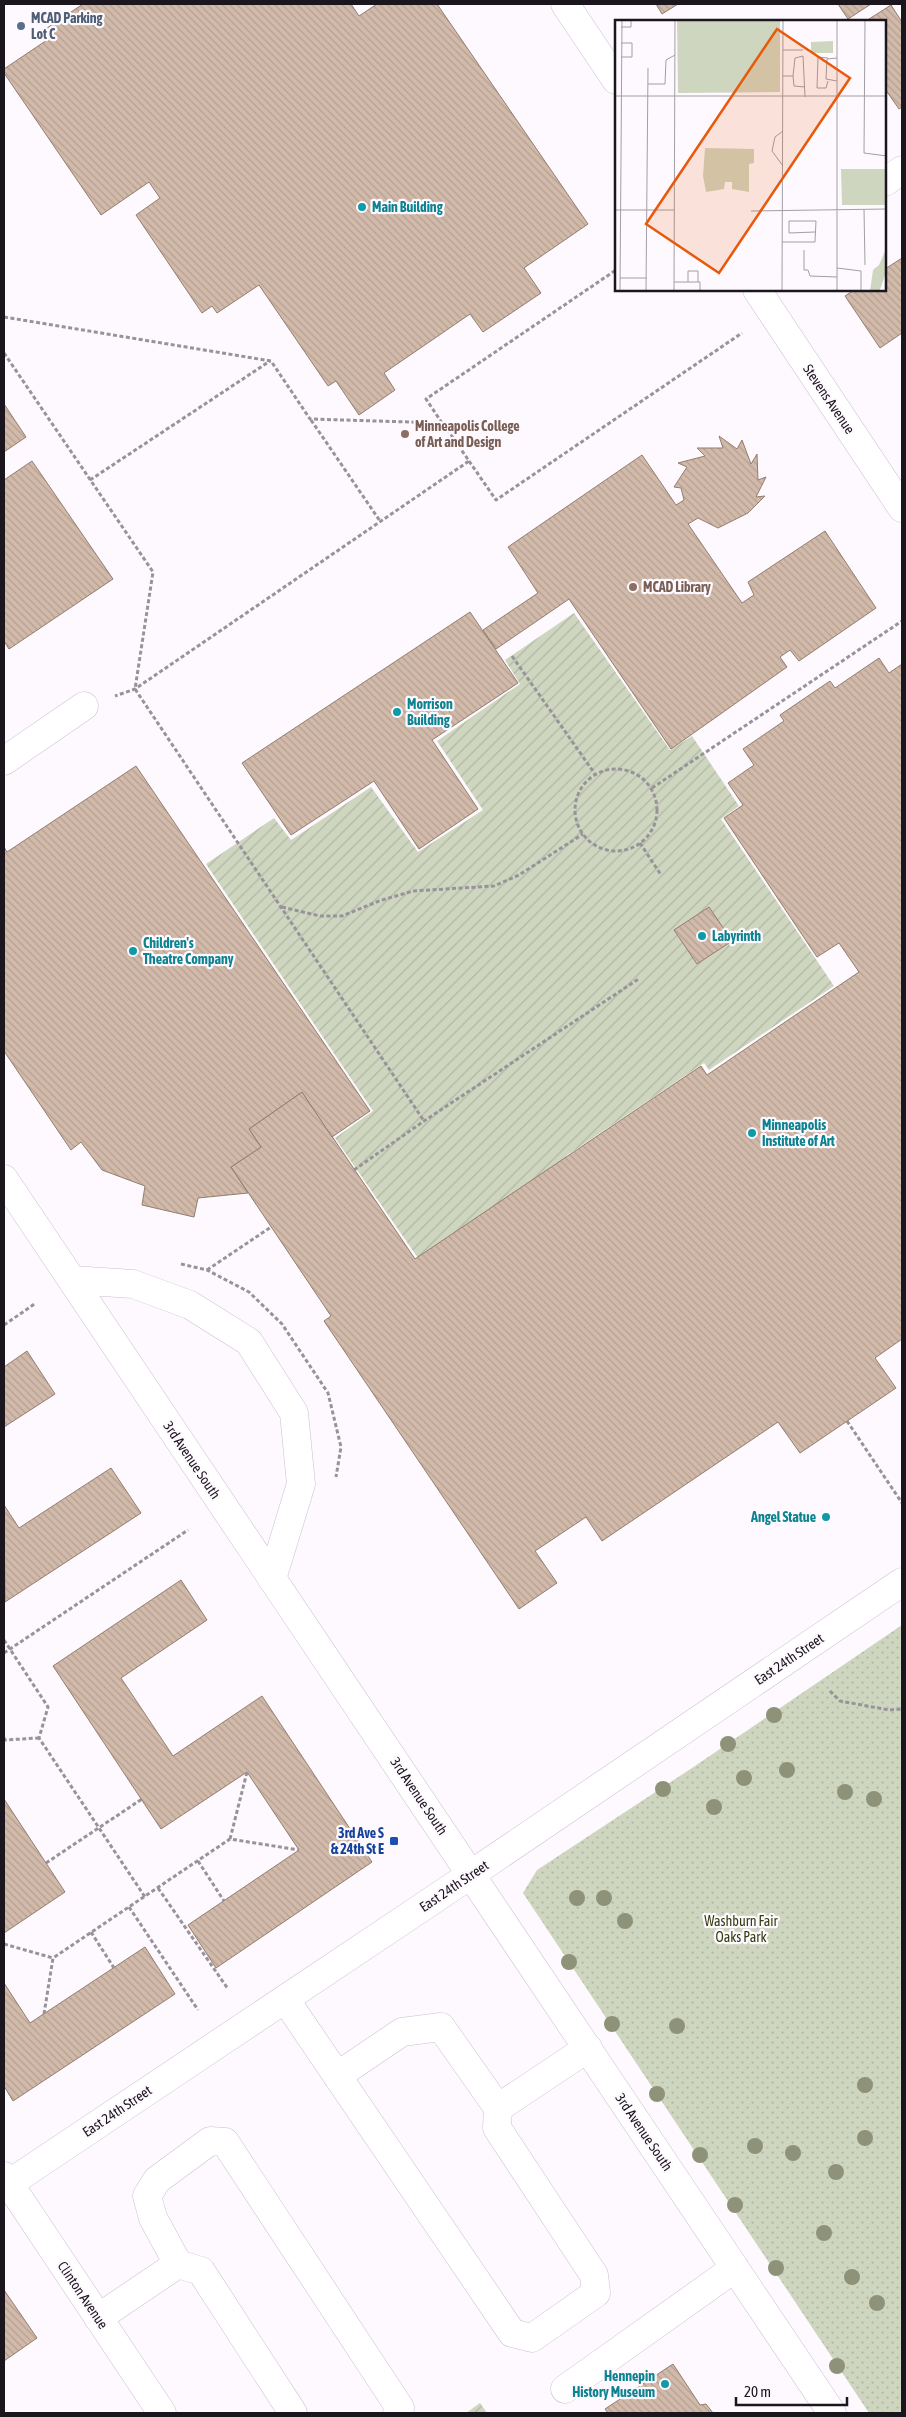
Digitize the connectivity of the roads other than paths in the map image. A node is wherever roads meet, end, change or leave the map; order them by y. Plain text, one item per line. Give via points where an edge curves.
1 (565, 4) edge
2 (615, 79) edge
3 (902, 170) edge
4 (886, 181) edge
5 (758, 291) edge
6 (902, 508) edge
7 (84, 706) road end
8 (4, 761) edge
9 (4, 1179) edge
10 (72, 1280) junction
11 (272, 1579) junction
12 (902, 1582) edge
13 (472, 1874) junction
14 (285, 1999) junction
15 (588, 2048) junction
16 (337, 2076) junction
17 (498, 2108) junction
18 (5, 2182) edge
19 (178, 2264) junction
20 (735, 2268) junction
21 (98, 2318) junction
22 (565, 2389) dead end
23 (162, 2413) edge
24 (293, 2413) edge
25 (397, 2413) edge
26 (832, 2413) edge

1 - 2 street
3 - 4 street
5 - 6 street, Stevens Avenue
7 - 8 street
9 - 10 street, 3rd Avenue South
10 - 11 street, 3rd Avenue South
10 - 11 street via 133,1284 190,1305 249,1342 294,1412 301,1484
11 - 13 street, 3rd Avenue South
12 - 13 street, East 24th Street
13 - 14 street, East 24th Street
13 - 15 street, 3rd Avenue South
14 - 16 street
14 - 18 street, East 24th Street
15 - 17 street
15 - 20 street, 3rd Avenue South
16 - 17 street via 402,2032 441,2026
16 - 17 street via 512,2333 532,2338 596,2293 594,2275 497,2128
18 - 21 street, Clinton Avenue
19 - 21 street
19 - 24 street via 201,2271
19 - 25 street via 153,2218 147,2196 157,2180 210,2141 225,2142 400,2408
20 - 22 street
20 - 26 street, 3rd Avenue South
21 - 23 street, Clinton Avenue

